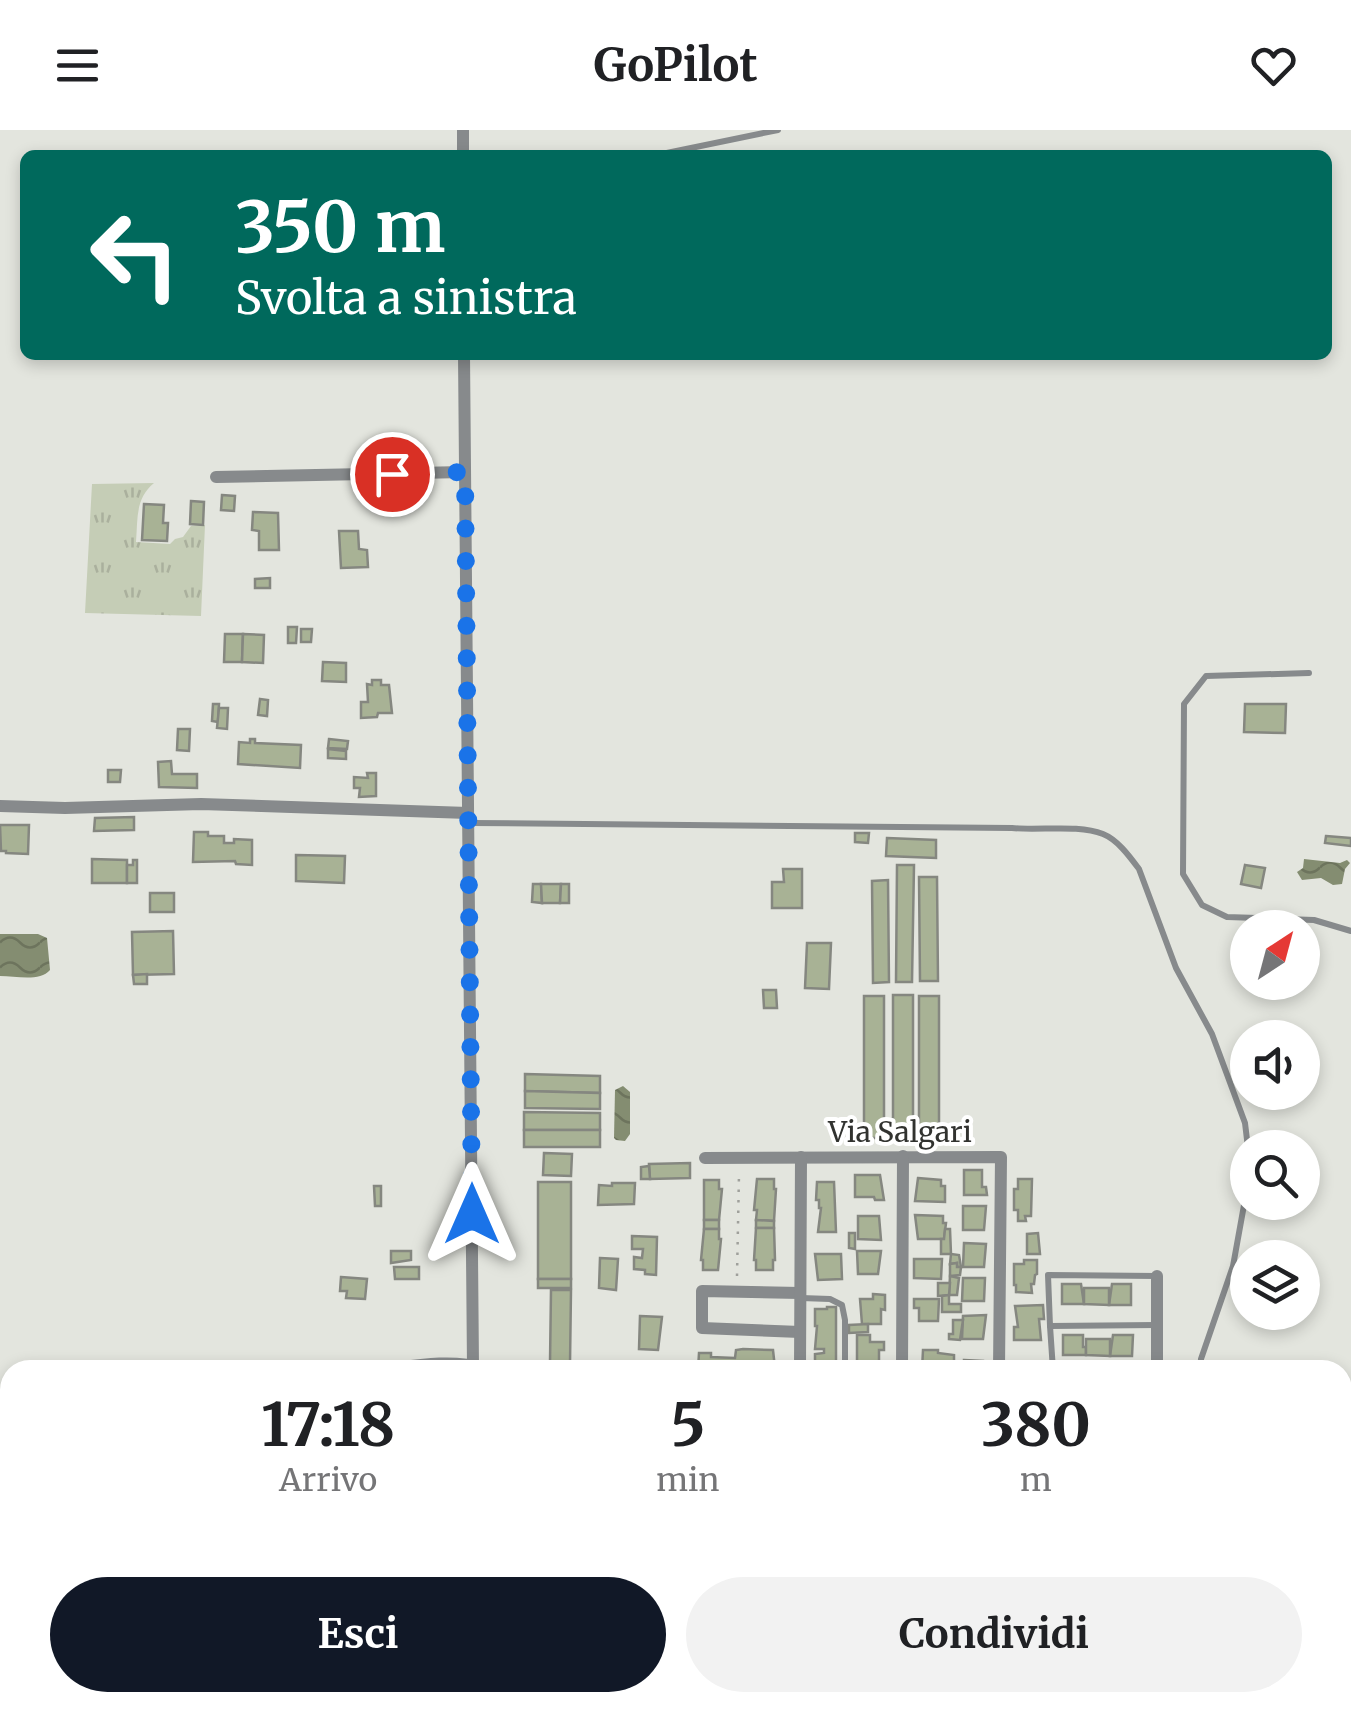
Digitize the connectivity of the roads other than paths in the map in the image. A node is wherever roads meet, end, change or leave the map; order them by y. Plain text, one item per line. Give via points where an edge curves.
1 (778, 130) edge
2 (681, 150) edge
3 (464, 360) edge
4 (465, 472) junction
5 (216, 477) dead end
6 (1309, 673) dead end
7 (0, 806) edge
8 (468, 818) junction
9 (1351, 931) edge
10 (1246, 1130) edge
11 (903, 1156) junction
12 (801, 1157) junction
13 (705, 1158) dead end
14 (1241, 1220) edge
15 (1158, 1276) joint
16 (800, 1295) junction
17 (1157, 1325) junction
18 (1050, 1326) junction
19 (800, 1332) junction
20 (478, 1360) edge
21 (800, 1360) edge
22 (845, 1360) edge
23 (902, 1360) edge
24 (999, 1360) edge
25 (1052, 1360) edge
26 (1156, 1360) edge
27 (1200, 1360) edge

1 - 2 lane
3 - 4 street
4 - 5 street
4 - 8 street
6 - 9 lane via 1206,676 1184,704 1183,874 1202,905 1221,916 1314,920
7 - 8 street via 200,804
8 - 10 lane via 1104,834 1138,869 1176,968 1212,1034
8 - 20 street
11 - 12 street, Via Salgari
11 - 23 street
11 - 24 street, Via Salgari via 1001,1157
12 - 13 street, Via Salgari
12 - 16 street
14 - 27 lane via 1233,1266
15 - 17 street
15 - 18 lane via 1048,1275
16 - 19 street
16 - 19 street via 702,1290 702,1328
16 - 22 lane via 842,1305
17 - 18 lane
17 - 26 street
18 - 25 lane
19 - 21 street

